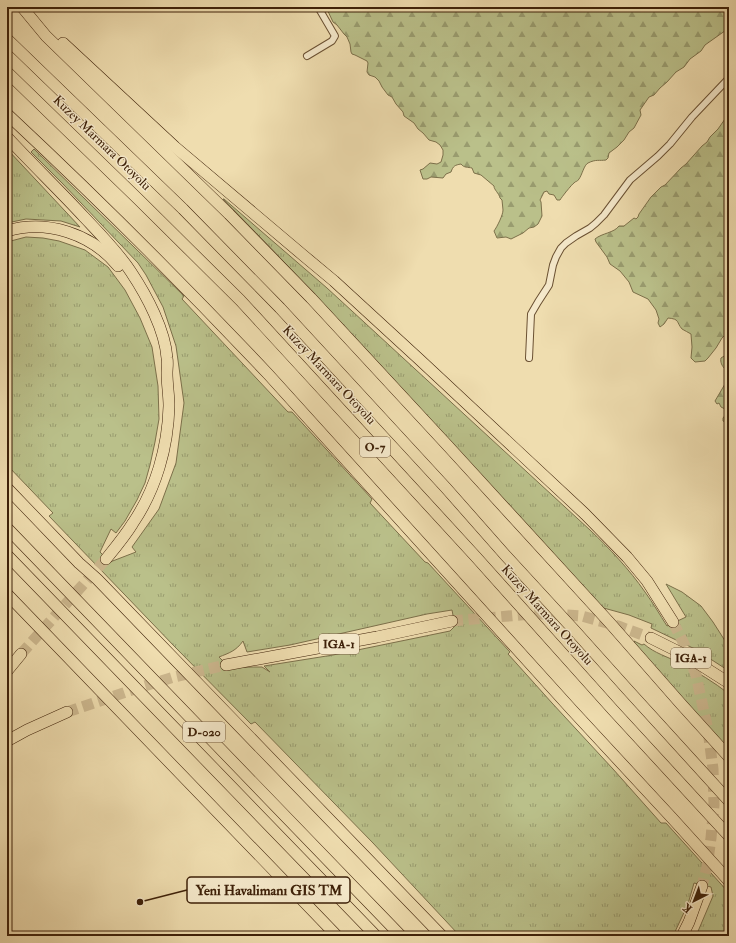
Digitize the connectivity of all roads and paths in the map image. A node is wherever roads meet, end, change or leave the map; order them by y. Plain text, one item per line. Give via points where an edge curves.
1 (22, 7) edge
2 (318, 7) edge
3 (7, 39) edge
4 (307, 56) dead end
5 (7, 72) edge
6 (729, 78) edge
7 (7, 114) edge
8 (7, 137) edge
9 (7, 231) edge
10 (529, 358) dead end
11 (167, 373) junction
12 (7, 480) edge
13 (7, 488) edge
14 (7, 528) edge
15 (7, 555) edge
16 (106, 559) tunnel mouth
17 (97, 579) junction
18 (7, 594) edge
19 (452, 621) tunnel mouth
20 (673, 622) tunnel mouth
21 (651, 638) tunnel mouth
22 (21, 654) tunnel mouth
23 (226, 665) tunnel mouth
24 (7, 671) edge
25 (729, 683) edge
26 (67, 712) tunnel mouth
27 (7, 741) edge
28 (729, 758) edge
29 (729, 801) edge
30 (729, 836) edge
31 (729, 881) edge
32 (702, 886) tunnel mouth
33 (337, 936) edge
34 (376, 936) edge
35 (401, 936) edge
36 (442, 936) edge
37 (682, 936) edge

1 - 20 highway via 175,147 334,281 584,514 647,581
1 - 28 highway via 46,36 229,214 311,298 609,622
2 - 4 street via 335,36 332,41
3 - 29 highway, Kuzey Marmara Otoyolu / O-7 via 183,209 280,308
5 - 30 highway, Kuzey Marmara Otoyolu / O-7 via 240,300
6 - 10 street via 666,148 630,180 604,215 561,248 553,264 549,285 531,314
7 - 31 highway via 159,260 233,337
8 - 11 highway via 103,237 131,272 158,323 167,358
9 - 11 highway via 30,227 59,229 92,242 111,257 130,281 146,309 159,342
11 - 16 highway via 168,425 160,466 140,512
12 - 17 highway via 90,567
13 - 17 highway
14 - 35 highway, D-020
15 - 34 highway, D-020
17 - 36 highway
18 - 33 highway
19 - 23 highway, IGA-1
21 - 25 highway, IGA-1 via 685,655
22 - 24 highway
26 - 27 highway
32 - 37 highway

